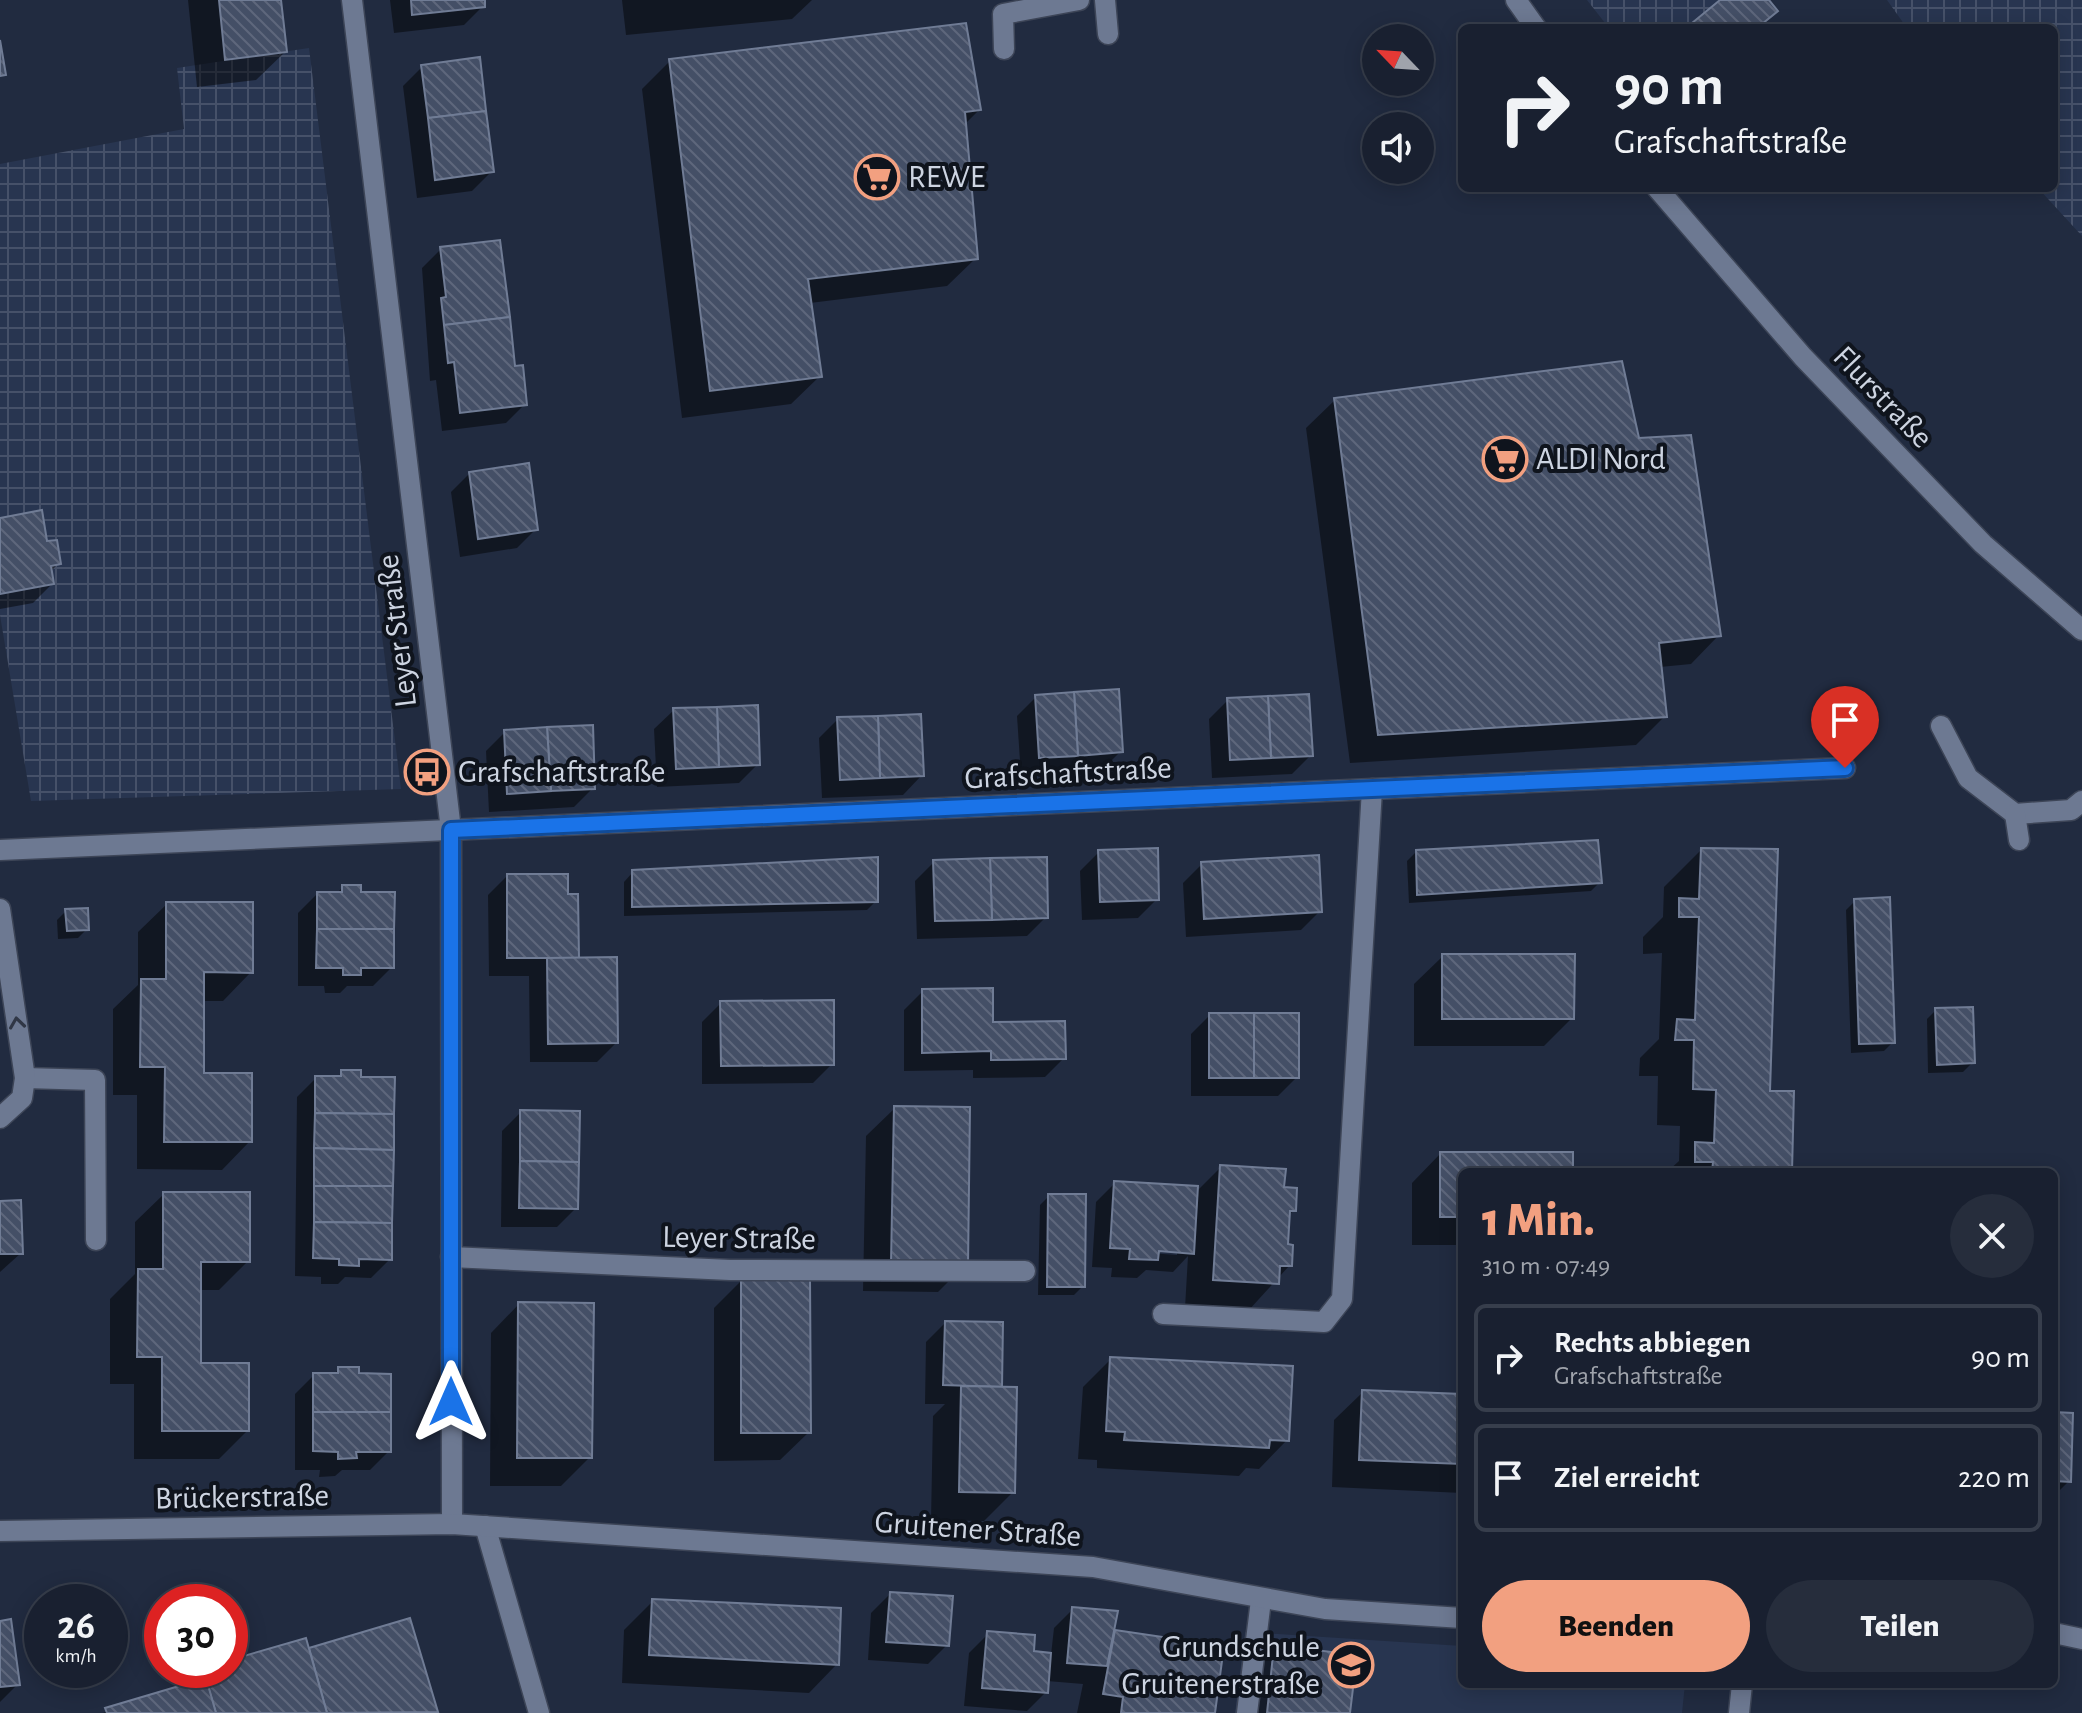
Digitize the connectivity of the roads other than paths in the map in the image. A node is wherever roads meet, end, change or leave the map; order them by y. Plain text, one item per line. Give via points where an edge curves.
1 (352, 0) edge
2 (1079, 0) edge
3 (1105, 0) edge
4 (1516, 0) edge
5 (1533, 24) edge
6 (1108, 34) dead end
7 (1004, 49) dead end
8 (1660, 192) edge
9 (2082, 630) edge
10 (1941, 726) dead end
11 (1845, 768) dead end
12 (1372, 789) junction
13 (2082, 801) edge
14 (2015, 814) junction
15 (451, 830) junction
16 (2019, 840) dead end
17 (0, 850) edge
18 (0, 909) edge
19 (25, 1078) junction
20 (0, 1118) edge
21 (96, 1240) dead end
22 (451, 1257) junction
23 (1025, 1271) dead end
24 (1163, 1314) dead end
25 (452, 1524) junction
26 (485, 1526) junction
27 (0, 1531) edge
28 (1261, 1600) junction
29 (1458, 1618) edge
30 (2058, 1634) edge
31 (2082, 1639) edge
32 (1742, 1688) edge
33 (539, 1713) edge
34 (1247, 1713) edge
35 (1739, 1713) edge

1 - 15 street, Leyer Straße
2 - 7 street via 1003,14
3 - 6 street
4 - 5 street
8 - 9 street, Flurstraße via 1803,357 1951,511
10 - 14 street via 1968,778
11 - 12 street, Grafschaftstraße
12 - 15 street, Grafschaftstraße
12 - 24 street via 1342,1299 1324,1322
13 - 14 street via 2071,810
14 - 16 street
15 - 17 street, Grafschaftstraße
15 - 22 street, Leyer Straße
19 -> 18 street
19 - 20 street via 22,1098
19 - 21 street via 95,1080
22 - 23 street, Leyer Straße via 730,1270
22 - 25 street, Leyer Straße
25 - 26 street, Brückerstraße
25 - 27 street, Brückerstraße
26 - 28 street, Gruitener Straße via 1093,1567
26 - 33 street
28 - 29 street, Gruitener Straße
28 - 34 street
30 - 31 street
32 - 35 street

